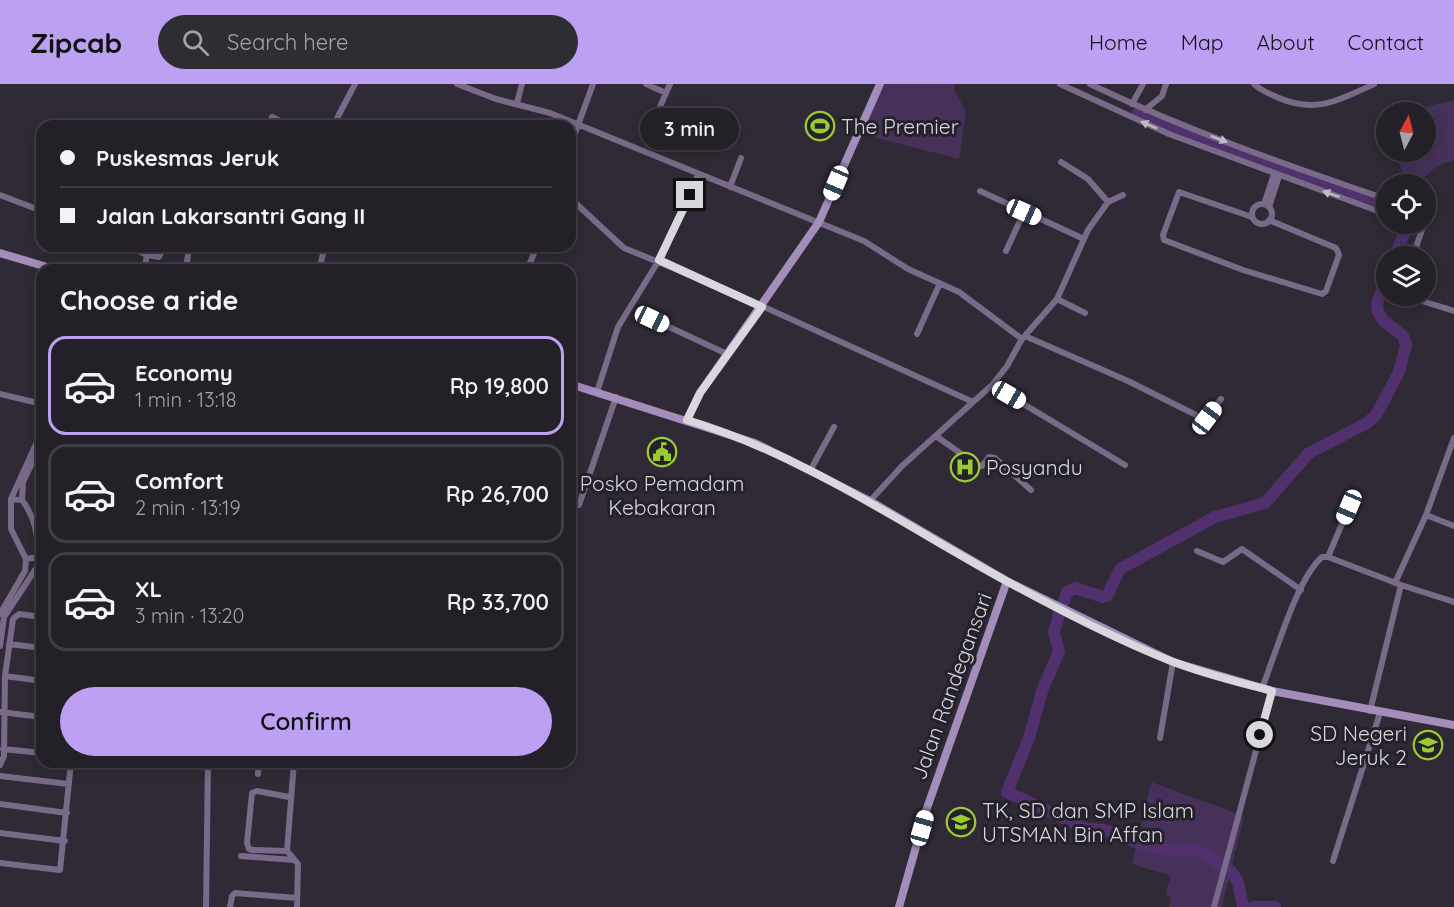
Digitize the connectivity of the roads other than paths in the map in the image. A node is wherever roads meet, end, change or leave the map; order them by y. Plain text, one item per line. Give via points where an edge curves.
1 (355, 84) edge
2 (457, 84) edge
3 (522, 84) edge
4 (593, 84) edge
5 (646, 84) edge
6 (670, 84) edge
7 (880, 84) edge
8 (1060, 84) edge
9 (1090, 84) edge
10 (1143, 84) edge
11 (1166, 84) edge
12 (1254, 84) edge
13 (1374, 84) edge
14 (666, 93) junction
15 (517, 103) junction
16 (1132, 104) junction
17 (659, 109) dead end
18 (1145, 110) junction
19 (272, 117) dead end
20 (278, 120) edge
21 (336, 120) edge
22 (565, 120) edge
23 (578, 126) junction
24 (576, 131) edge
25 (741, 158) dead end
26 (1061, 162) dead end
27 (1278, 171) junction
28 (698, 175) junction
29 (730, 187) junction
30 (980, 191) dead end
31 (0, 195) edge
32 (1123, 195) dead end
33 (1376, 196) edge
34 (1108, 202) junction
35 (576, 203) edge
36 (1266, 206) junction
37 (36, 209) edge
38 (1376, 210) edge
39 (1024, 212) junction
40 (1252, 217) junction
41 (1269, 220) junction
42 (819, 222) junction
43 (1084, 239) junction
44 (141, 252) edge
45 (161, 252) edge
46 (1006, 252) dead end
47 (0, 253) edge
48 (147, 255) junction
49 (659, 260) junction
50 (37, 264) edge
51 (145, 264) edge
52 (940, 283) junction
53 (1057, 298) junction
54 (1436, 305) edge
55 (762, 307) junction
56 (1454, 311) edge
57 (1085, 313) dead end
58 (652, 319) dead end
59 (916, 334) dead end
60 (1024, 338) junction
61 (727, 354) junction
62 (992, 385) junction
63 (576, 386) edge
64 (597, 392) junction
65 (0, 394) edge
66 (616, 397) junction
67 (1221, 399) dead end
68 (973, 402) junction
69 (36, 403) edge
70 (687, 420) junction
71 (834, 427) dead end
72 (936, 436) junction
73 (1454, 438) edge
74 (36, 444) edge
75 (36, 455) edge
76 (1125, 465) dead end
77 (811, 469) junction
78 (1031, 490) dead end
79 (10, 499) junction
80 (22, 500) junction
81 (870, 501) junction
82 (579, 505) dead end
83 (1349, 507) dead end
84 (1426, 515) junction
85 (1454, 526) edge
86 (36, 529) edge
87 (1197, 551) dead end
88 (36, 557) edge
89 (1328, 557) junction
90 (26, 559) junction
91 (36, 569) edge
92 (1007, 581) junction
93 (1398, 584) junction
94 (1301, 590) junction
95 (1454, 602) edge
96 (0, 614) edge
97 (36, 617) edge
98 (9, 644) junction
99 (0, 646) edge
100 (36, 647) edge
101 (1173, 662) junction
102 (5, 676) junction
103 (36, 680) edge
104 (1262, 688) junction
105 (1272, 691) junction
106 (1370, 711) junction
107 (3, 712) edge
108 (1380, 713) junction
109 (36, 716) edge
110 (1454, 725) edge
111 (1160, 738) dead end
112 (3, 749) junction
113 (36, 752) edge
114 (0, 765) edge
115 (70, 768) edge
116 (208, 768) edge
117 (258, 768) edge
118 (293, 768) edge
119 (258, 774) dead end
120 (0, 776) edge
121 (69, 784) junction
122 (289, 797) junction
123 (0, 804) edge
124 (67, 813) junction
125 (0, 833) edge
126 (65, 841) junction
127 (287, 851) junction
128 (241, 856) dead end
129 (294, 860) junction
130 (1333, 861) dead end
131 (0, 863) edge
132 (297, 898) junction
133 (206, 907) edge
134 (230, 907) edge
135 (297, 907) edge
136 (899, 907) edge
137 (1214, 907) edge

1 - 21 street
2 - 15 street
3 - 15 street
4 - 23 street
5 - 14 street
6 - 14 street
7 - 42 main road
27 -> 8 street via 1169,134
9 - 16 street
10 - 16 street
11 - 18 street via 1162,96
12 - 13 street via 1283,100 1314,107
14 - 17 street
15 - 22 street
16 - 18 street
18 -> 27 street
19 - 20 street
23 - 24 street
23 - 28 street
25 - 29 street
26 - 34 street via 1088,179
27 - 33 street
27 - 36 street
38 -> 27 street
28 - 29 street
28 - 49 street
29 - 42 street
30 - 39 street
31 - 37 street
32 - 34 street
34 - 43 street
35 - 49 street via 618,244
36 - 40 street via 1253,208
36 - 41 street via 1271,214
39 - 43 street
39 - 46 street
40 - 41 street via 1260,223
40 - 41 street via 1179,192 1164,240 1243,270 1322,294 1326,291 1339,255 1336,248
42 - 52 street via 864,241 908,269
42 - 55 main road
43 - 53 street
44 - 48 street
45 - 48 street via 159,257
47 - 50 main road
48 - 51 street
49 - 55 street
49 - 64 street via 625,312
52 - 59 street
52 - 60 street
53 - 57 street
53 - 60 street
54 - 56 street
55 - 61 main road
55 - 68 street
58 - 61 street
60 - 62 street
60 - 67 street via 1128,381 1204,419
61 - 70 main road
62 - 68 street
62 - 76 street
63 - 64 main road
64 - 66 main road
65 - 69 street
66 - 70 main road
66 - 82 street
68 - 72 street
70 - 77 main road via 755,443
71 - 77 street
72 - 78 street via 977,465 982,466 992,456
72 - 81 street
73 - 84 street
74 - 79 street
75 - 80 street via 23,482
77 - 81 main road
79 - 80 street
79 - 90 street via 11,529
80 - 86 street
81 - 92 main road
83 - 89 street
84 - 85 street
84 - 93 street
87 - 94 street via 1223,562 1242,549
88 - 90 street
89 - 93 street
89 - 94 street via 1316,562
90 - 96 street via 25,571
91 - 99 street via 4,617
92 - 101 main road
92 - 136 main road, Jalan Randegansari via 927,808
93 - 95 street
93 - 106 street
94 - 104 street
97 - 98 street via 15,615
98 - 100 street
98 - 102 street
101 - 104 main road
101 - 111 street
102 - 103 street
102 - 107 street
104 - 105 main road
105 - 106 main road
105 - 137 street
106 - 108 main road
107 - 109 street
107 - 112 street
108 - 110 main road
108 - 130 street
112 - 113 street
112 - 114 street
115 - 121 street
116 - 133 street
117 - 119 street
118 - 122 street
120 - 121 street
121 - 124 street
122 - 127 street
122 - 127 street via 252,793 248,832 249,849
123 - 124 street
124 - 126 street
125 - 126 street
126 - 131 street via 60,870
127 - 129 street
128 - 129 street
129 - 132 street via 298,864
132 - 134 street via 235,893
132 - 135 street

